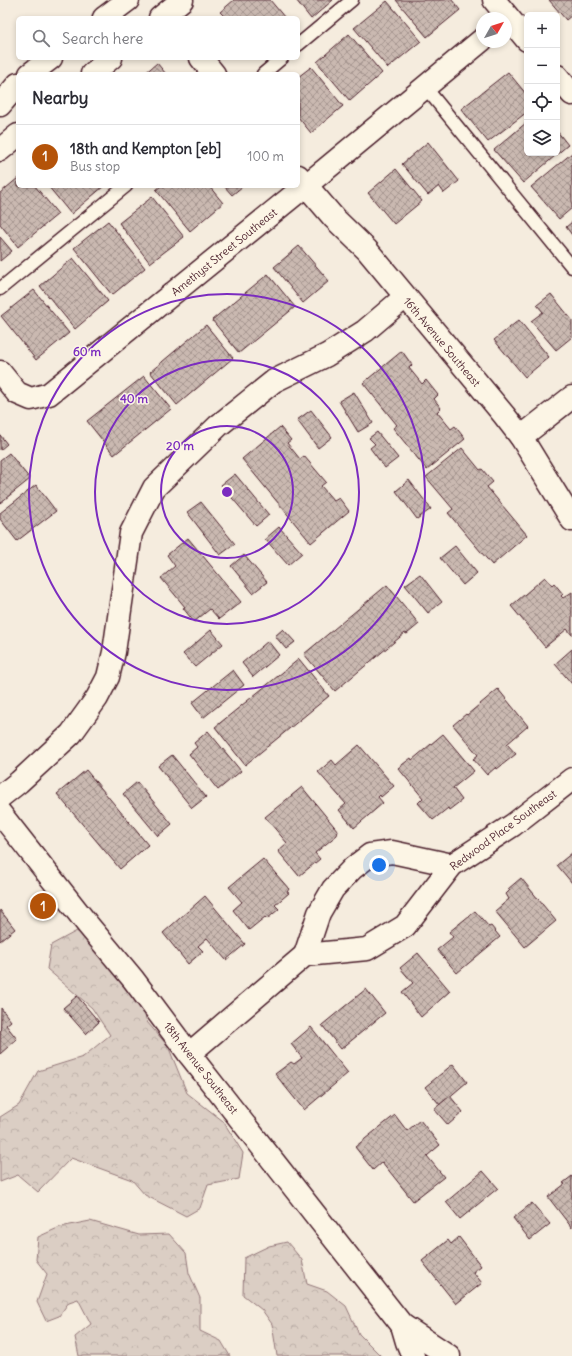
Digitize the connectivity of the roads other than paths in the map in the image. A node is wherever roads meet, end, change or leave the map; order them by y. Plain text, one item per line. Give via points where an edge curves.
1 (128, 0) edge
2 (182, 0) edge
3 (352, 0) edge
4 (494, 0) edge
5 (502, 12) edge
6 (163, 13) edge
7 (107, 16) edge
8 (512, 24) edge
9 (524, 37) edge
10 (300, 43) edge
11 (476, 45) edge
12 (48, 60) edge
13 (109, 60) edge
14 (203, 60) edge
15 (280, 60) edge
16 (33, 72) edge
17 (94, 72) edge
18 (212, 72) edge
19 (265, 72) edge
20 (560, 80) edge
21 (16, 86) edge
22 (425, 87) junction
23 (572, 94) edge
24 (0, 105) edge
25 (16, 137) edge
26 (0, 150) edge
27 (302, 181) edge
28 (124, 188) edge
29 (294, 188) edge
30 (572, 267) edge
31 (0, 289) edge
32 (405, 297) junction
33 (0, 372) edge
34 (572, 397) edge
35 (521, 437) junction
36 (572, 520) edge
37 (572, 779) edge
38 (0, 797) edge
39 (0, 812) edge
40 (452, 865) junction
41 (304, 955) junction
42 (189, 1054) junction
43 (402, 1325) junction
44 (413, 1356) edge
45 (449, 1356) edge

1 - 7 street
2 - 6 street
3 - 10 lane
4 - 5 street
8 - 9 street
11 - 22 street, Amethyst Street Southeast
12 - 16 street
13 - 17 street
14 - 18 street
15 - 19 lane
20 - 23 street
21 - 24 street
22 - 27 street, Amethyst Street Southeast
22 - 30 lane
25 - 26 street
27 - 32 street, 16th Avenue Southeast via 334,218 367,250
28 - 31 lane
29 - 33 street, Amethyst Street Southeast via 50,394 31,399 17,393
32 - 35 street, 16th Avenue Southeast
32 - 38 street via 365,331 327,355 274,380 218,426 154,488 131,533 108,677 97,698 71,734
34 - 35 street
35 - 36 street, 16th Avenue Southeast
37 - 40 street, Redwood Place Southeast via 513,825
39 - 42 street, 18th Avenue Southeast via 133,979
40 - 41 street, Redwood Place Southeast via 404,926 367,949
40 - 41 street via 392,852 370,856 353,868 333,889 319,913
41 - 42 street
42 - 43 street, 18th Avenue Southeast
43 - 44 street, 18th Avenue Southeast
43 - 45 street, 18th Avenue Southeast

